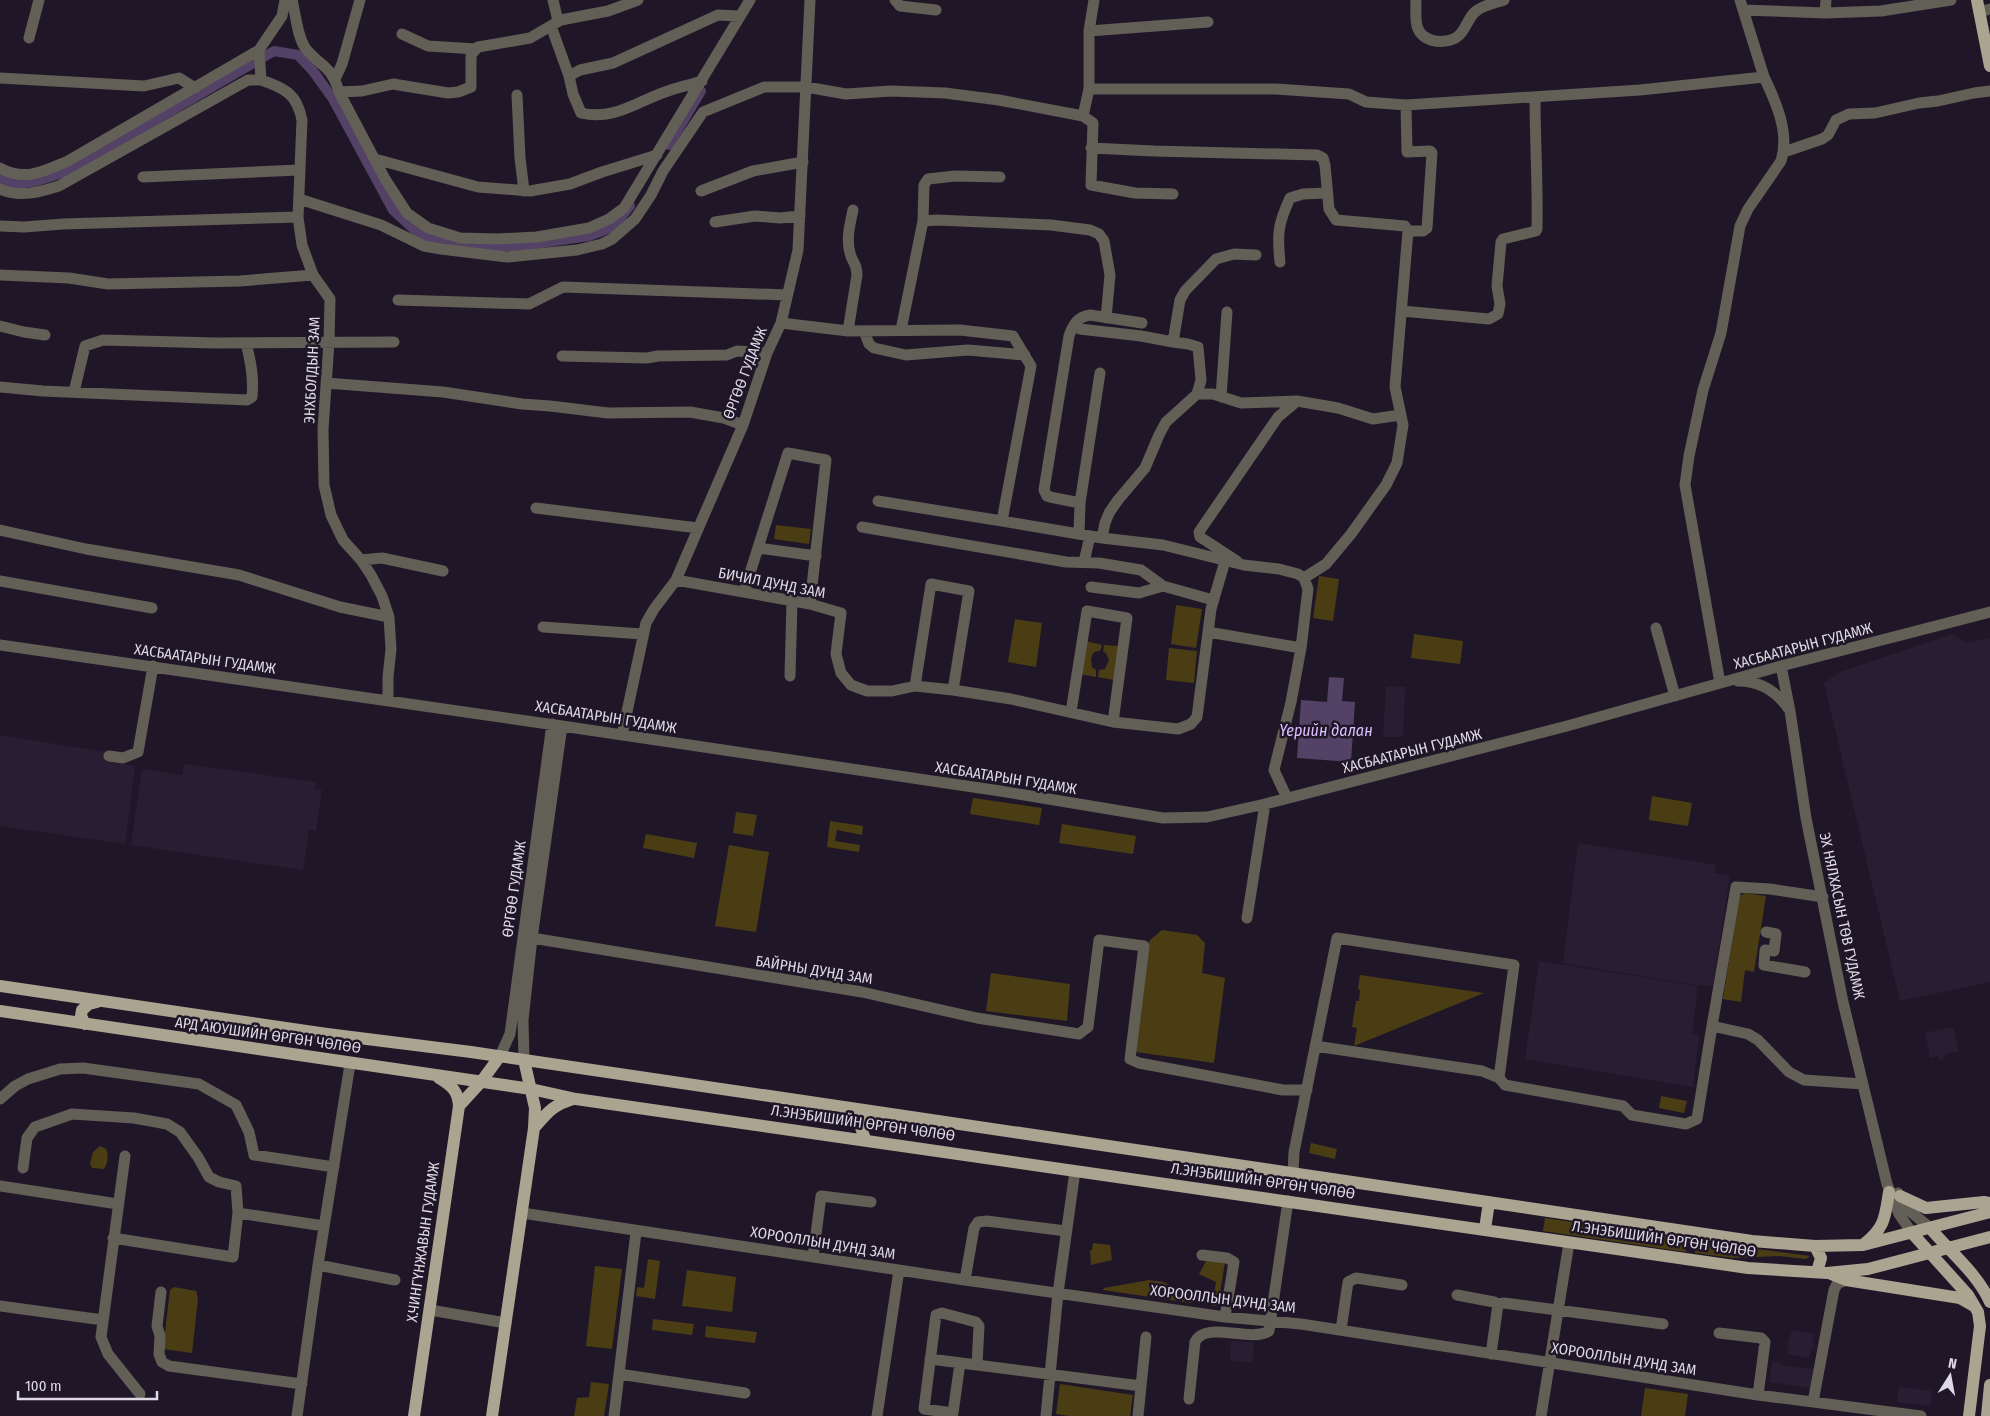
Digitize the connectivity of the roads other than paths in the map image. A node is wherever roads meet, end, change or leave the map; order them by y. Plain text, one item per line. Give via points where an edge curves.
1 (39, 0) edge
2 (285, 0) edge
3 (292, 0) edge
4 (360, 0) edge
5 (554, 0) edge
6 (638, 0) edge
7 (750, 0) edge
8 (810, 0) edge
9 (895, 0) edge
10 (1094, 0) edge
11 (1416, 0) edge
12 (1504, 0) edge
13 (1826, 0) edge
14 (1951, 0) edge
15 (1741, 5) edge
16 (1982, 7) edge
17 (936, 10) dead end
18 (1825, 13) junction
19 (739, 16) junction
20 (1208, 22) dead end
21 (554, 24) junction
22 (1089, 31) junction
23 (402, 34) dead end
24 (29, 38) dead end
25 (476, 49) junction
26 (259, 50) junction
27 (1990, 66) edge
28 (569, 76) junction
29 (1764, 76) junction
30 (0, 78) edge
31 (336, 78) junction
32 (261, 80) junction
33 (702, 81) junction
34 (195, 88) junction
35 (806, 88) junction
36 (1089, 89) junction
37 (1990, 91) edge
38 (339, 92) junction
39 (517, 95) dead end
40 (1535, 97) junction
41 (1406, 105) junction
42 (1083, 116) junction
43 (1091, 148) junction
44 (1784, 152) junction
45 (657, 155) junction
46 (375, 159) junction
47 (803, 162) junction
48 (0, 168) edge
49 (299, 170) junction
50 (143, 177) dead end
51 (1000, 177) dead end
52 (0, 189) edge
53 (524, 191) junction
54 (701, 191) dead end
55 (1328, 193) junction
56 (1173, 194) dead end
57 (299, 199) junction
58 (853, 210) dead end
59 (800, 216) junction
60 (298, 217) junction
61 (923, 221) junction
62 (715, 222) dead end
63 (0, 226) edge
64 (1408, 231) junction
65 (1256, 255) dead end
66 (1280, 262) dead end
67 (0, 275) edge
68 (313, 275) junction
69 (788, 295) junction
70 (398, 300) dead end
71 (1402, 311) junction
72 (1227, 312) dead end
73 (1106, 318) junction
74 (781, 323) junction
75 (1142, 323) dead end
76 (0, 326) edge
77 (1080, 329) dead end
78 (848, 330) junction
79 (902, 330) junction
80 (864, 331) junction
81 (45, 335) dead end
82 (329, 342) junction
83 (394, 342) dead end
84 (1173, 342) junction
85 (246, 343) junction
86 (768, 353) junction
87 (1025, 355) junction
88 (562, 356) dead end
89 (1100, 374) dead end
90 (326, 383) junction
91 (0, 387) edge
92 (74, 392) junction
93 (1197, 394) junction
94 (1221, 397) junction
95 (1297, 402) junction
96 (1400, 414) junction
97 (742, 425) junction
98 (878, 501) dead end
99 (1080, 503) junction
100 (536, 508) dead end
101 (1002, 521) junction
102 (862, 527) dead end
103 (698, 528) junction
104 (0, 530) edge
105 (1084, 535) junction
106 (1102, 538) junction
107 (758, 548) junction
108 (816, 556) junction
109 (361, 560) junction
110 (1225, 561) junction
111 (1084, 562) junction
112 (1244, 565) junction
113 (443, 571) dead end
114 (1304, 578) junction
115 (676, 580) junction
116 (0, 581) edge
117 (1163, 586) junction
118 (1091, 587) dead end
119 (744, 592) junction
120 (1213, 600) junction
121 (792, 601) junction
122 (810, 604) junction
123 (152, 608) dead end
124 (1990, 612) edge
125 (389, 617) junction
126 (543, 627) dead end
127 (1656, 628) dead end
128 (1208, 632) junction
129 (642, 634) junction
130 (0, 645) edge
131 (1301, 648) junction
132 (153, 666) junction
133 (1781, 666) junction
134 (790, 676) dead end
135 (1726, 682) junction
136 (915, 686) junction
137 (952, 690) junction
138 (1675, 696) junction
139 (388, 700) junction
140 (1790, 711) junction
141 (1071, 712) junction
142 (1113, 722) junction
143 (557, 725) junction
144 (622, 735) junction
145 (109, 756) dead end
146 (1287, 798) junction
147 (1266, 804) junction
148 (1823, 897) junction
149 (1247, 918) dead end
150 (1766, 932) dead end
151 (532, 938) junction
152 (1805, 972) dead end
153 (0, 986) edge
154 (97, 1002) junction
155 (0, 1011) edge
156 (85, 1024) junction
157 (1712, 1026) junction
158 (1315, 1046) junction
159 (500, 1056) junction
160 (524, 1060) junction
161 (350, 1064) junction
162 (435, 1075) junction
163 (1499, 1078) junction
164 (481, 1082) junction
165 (1863, 1084) junction
166 (531, 1089) junction
167 (1307, 1090) junction
168 (0, 1099) edge
169 (576, 1099) junction
170 (459, 1106) junction
171 (874, 1112) junction
172 (534, 1128) junction
173 (865, 1139) junction
174 (125, 1156) dead end
175 (334, 1167) junction
176 (23, 1168) dead end
177 (1075, 1171) junction
178 (1293, 1173) junction
179 (0, 1186) edge
180 (1895, 1194) junction
181 (1288, 1201) junction
182 (871, 1202) dead end
183 (1489, 1202) junction
184 (1990, 1203) edge
185 (118, 1204) junction
186 (1990, 1212) edge
187 (522, 1213) junction
188 (238, 1214) junction
189 (324, 1226) junction
190 (1930, 1228) junction
191 (1485, 1229) junction
192 (1066, 1231) junction
193 (636, 1232) junction
194 (1912, 1233) junction
195 (1990, 1237) edge
196 (113, 1238) junction
197 (1569, 1243) junction
198 (1863, 1245) junction
199 (1815, 1246) junction
200 (1947, 1248) junction
201 (1929, 1254) junction
202 (1202, 1255) dead end
203 (813, 1257) junction
204 (318, 1265) junction
205 (900, 1270) junction
206 (1822, 1272) junction
207 (395, 1280) dead end
208 (965, 1280) junction
209 (1846, 1280) junction
210 (1402, 1285) dead end
211 (161, 1292) dead end
212 (1058, 1293) junction
213 (1457, 1295) dead end
214 (1990, 1302) edge
215 (1498, 1304) junction
216 (0, 1306) edge
217 (1974, 1306) junction
218 (430, 1310) junction
219 (1559, 1311) junction
220 (1226, 1317) junction
221 (103, 1320) junction
222 (1271, 1322) junction
223 (506, 1323) junction
224 (1663, 1324) dead end
225 (1341, 1330) junction
226 (1719, 1332) dead end
227 (1146, 1337) dead end
228 (1490, 1354) junction
229 (930, 1359) junction
230 (960, 1363) junction
231 (1551, 1363) junction
232 (977, 1365) junction
233 (619, 1374) junction
234 (1051, 1374) junction
235 (302, 1384) junction
236 (1141, 1386) junction
237 (1990, 1389) edge
238 (745, 1393) dead end
239 (140, 1394) dead end
240 (1758, 1395) junction
241 (1189, 1399) dead end
242 (1813, 1402) junction
243 (297, 1416) edge
244 (414, 1416) edge
245 (492, 1416) edge
246 (614, 1416) edge
247 (877, 1416) edge
248 (1046, 1416) edge
249 (1138, 1416) edge
250 (1541, 1416) edge
251 (1921, 1416) edge
252 (1970, 1416) edge
253 (1987, 1416) edge

1 - 24 street
2 - 26 street via 282,16
3 - 31 street via 306,48
4 - 31 street
5 - 21 street
6 - 21 street
7 - 19 street
8 - 35 street, ӨРГӨӨ ГУДАМЖ
9 - 17 street via 900,6
10 - 22 street
11 - 12 street via 1416,24 1420,34 1438,42 1456,38 1474,12
13 - 18 street
14 - 18 street via 1881,11
15 - 18 street
15 - 29 street
16 - 27 main road
19 - 28 street via 718,15 613,63 580,70
19 - 33 street
20 - 22 street
21 - 25 street via 530,38
21 - 28 street
22 - 36 street
23 - 25 street via 428,46
25 - 38 street via 471,55 471,87 458,92 393,84
26 - 32 street
26 - 34 street
28 - 33 street via 581,113 596,116 609,115 666,91
29 - 40 street via 1640,90
29 - 44 street via 1779,109
30 - 34 street via 144,86 179,78
31 - 38 street
32 - 49 street, ЭНХБОЛДЫН ЗАМ via 288,92 299,105 302,120
32 - 52 street via 248,80 58,186 36,193
33 - 45 street
34 - 48 street via 68,161 40,173 22,176
35 - 42 street via 846,94 891,91 944,93
35 - 47 street, ӨРГӨӨ ГУДАМЖ
35 - 57 street via 764,87 703,112 635,219 612,239 577,250 507,257 431,248 381,225
36 - 41 street via 1276,89 1349,94 1366,102
36 - 42 street
37 - 44 street via 1875,113 1849,114 1836,120 1822,139
38 - 46 street
39 - 53 street
40 - 41 street
40 - 71 street via 1537,229 1501,242 1498,314 1489,320
41 - 64 street via 1407,152 1432,153 1427,228
42 - 43 street via 1093,123
43 - 55 street via 1317,155 1325,164
43 - 56 street via 1091,185 1135,193
44 - 135 street via 1743,218 1721,333 1703,390 1689,456 1686,494
45 - 46 street via 624,208 600,224 537,237 497,239 460,238 428,228 406,213
45 - 53 street via 570,184
46 - 53 street via 478,187
47 - 54 street via 753,172
47 - 59 street, ӨРГӨӨ ГУДАМЖ
49 - 50 street
49 - 57 street, ЭНХБОЛДЫН ЗАМ
51 - 61 street via 928,179 924,185
55 - 64 street via 1329,209 1336,220 1405,226
55 - 66 street via 1290,198 1280,220
57 - 60 street, ЭНХБОЛДЫН ЗАМ
58 - 78 street via 848,234 857,275
59 - 62 street via 755,216
59 - 69 street, ӨРГӨӨ ГУДАМЖ via 798,250
60 - 63 street
60 - 68 street, ЭНХБОЛДЫН ЗАМ via 302,245
61 - 73 street via 1051,225 1099,234 1104,241 1110,275
61 - 79 street
64 - 71 street
65 - 84 street via 1234,254 1216,259 1185,291 1180,300
67 - 68 street via 69,278 108,284 240,281
68 - 82 street, ЭНХБОЛДЫН ЗАМ via 330,299
69 - 70 street via 563,287 528,304
69 - 74 street, ӨРГӨӨ ГУДАМЖ
71 - 96 street via 1395,387
72 - 94 street
73 - 75 street
73 - 99 street via 1082,316 1069,336 1044,490 1047,496
74 - 78 street
74 - 86 street, ӨРГӨӨ ГУДАМЖ
76 - 81 street
77 - 84 street
78 - 80 street
79 - 80 street
79 - 87 street via 960,330 1013,336
80 - 87 street via 874,348 906,355 968,350
82 - 83 street
82 - 85 street
82 - 90 street, ЭНХБОЛДЫН ЗАМ
84 - 93 street via 1198,347 1201,380
85 - 92 street via 94,342 85,346
85 - 92 street via 254,378 252,397 247,400
86 - 88 street via 736,351 647,358
86 - 97 street, ӨРГӨӨ ГУДАМЖ
87 - 101 street via 1031,366
89 - 99 street
90 - 97 street via 443,392 608,414 690,412
90 - 109 street, ЭНХБОЛДЫН ЗАМ via 324,485 331,516 343,540
91 - 92 street
93 - 94 street
93 - 106 street via 1166,422 1145,468 1110,513
94 - 95 street via 1241,403
95 - 96 street via 1338,408 1373,419
95 - 112 street via 1278,417 1199,532 1200,538
96 - 114 street via 1402,433 1397,463 1386,485 1326,564
97 - 103 street, ӨРГӨӨ ГУДАМЖ
98 - 101 street
99 - 105 street
100 - 103 street
101 - 105 street
102 - 111 street via 1066,562
103 - 115 street, ӨРГӨӨ ГУДАМЖ
104 - 125 street via 239,575 340,607
105 - 106 street
105 - 111 street
106 - 110 street via 1163,545
107 - 108 street
107 - 108 street via 788,453 826,460
107 - 119 street
108 - 122 street
109 - 113 street via 382,558
109 - 125 street, ЭНХБОЛДЫН ЗАМ via 382,596
110 - 112 street
110 - 120 street, БИЧИЛ ДУНД ЗАМ
111 - 117 street via 1141,570
112 - 114 street via 1278,569
114 - 131 street via 1308,589
115 - 119 street, БИЧИЛ ДУНД ЗАМ
115 - 129 street, ӨРГӨӨ ГУДАМЖ via 654,609
116 - 123 street
117 - 118 street via 1139,594
117 - 120 street
119 - 121 street, БИЧИЛ ДУНД ЗАМ
120 - 128 street, БИЧИЛ ДУНД ЗАМ
121 - 122 street, БИЧИЛ ДУНД ЗАМ
121 - 134 street
122 - 136 street, БИЧИЛ ДУНД ЗАМ via 841,613 836,654 841,673 851,684 867,691 892,691
124 - 133 street, ХАСБААТАРЫН ГУДАМЖ
125 - 139 street, ЭНХБОЛДЫН ЗАМ
126 - 129 street
127 - 138 street
128 - 131 street
128 - 142 street, БИЧИЛ ДУНД ЗАМ via 1197,717 1191,724 1178,729
129 - 144 street, ӨРГӨӨ ГУДАМЖ
130 - 132 street, ХАСБААТАРЫН ГУДАМЖ
131 - 146 street via 1274,770
132 - 139 street, ХАСБААТАРЫН ГУДАМЖ
132 - 145 street via 138,752 124,758
133 - 135 street, ХАСБААТАРЫН ГУДАМЖ
133 - 140 street, ЭХ НЯЛХАСЫН ТӨВ ГУДАМЖ
135 - 138 street, ХАСБААТАРЫН ГУДАМЖ
135 - 140 street via 1745,681 1770,689
136 - 137 street, БИЧИЛ ДУНД ЗАМ
136 - 137 street via 931,584 968,591
137 - 141 street, БИЧИЛ ДУНД ЗАМ
138 - 146 street, ХАСБААТАРЫН ГУДАМЖ
139 - 143 street, ХАСБААТАРЫН ГУДАМЖ
140 - 148 street, ЭХ НЯЛХАСЫН ТӨВ ГУДАМЖ via 1806,818
141 - 142 street, БИЧИЛ ДУНД ЗАМ
141 - 142 street via 1087,611 1127,618
143 - 144 street, ХАСБААТАРЫН ГУДАМЖ
143 - 151 street, ӨРГӨӨ ГУДАМЖ
143 - 159 street, ӨРГӨӨ ГУДАМЖ via 510,1034
144 - 147 street, ХАСБААТАРЫН ГУДАМЖ via 1163,818 1207,817
146 - 147 street, ХАСБААТАРЫН ГУДАМЖ
147 - 149 street
148 - 157 street via 1736,887
148 - 165 street, ЭХ НЯЛХАСЫН ТӨВ ГУДАМЖ
150 - 152 street via 1776,934 1774,951 1765,950 1764,965
151 - 160 street, ӨРГӨӨ ГУДАМЖ via 523,1020
151 - 167 street, БАЙРНЫ ДУНД ЗАМ via 862,992 976,1018 1080,1034 1088,1027 1099,940 1144,946 1130,1059 1284,1090
153 - 154 main road, АРД АЮУШИЙН ӨРГӨН ЧӨЛӨӨ
154 - 156 main road via 82,1010
154 - 159 main road, АРД АЮУШИЙН ӨРГӨН ЧӨЛӨӨ
155 - 156 main road, АРД АЮУШИЙН ӨРГӨН ЧӨЛӨӨ
156 - 161 main road, АРД АЮУШИЙН ӨРГӨН ЧӨЛӨӨ
157 - 163 street via 1697,1120 1686,1124 1632,1115 1623,1106 1505,1085
157 - 165 street via 1748,1034 1789,1072 1804,1080
158 - 163 street via 1482,1072
158 - 163 street via 1337,938 1514,965
158 - 167 street
159 - 160 main road, АРД АЮУШИЙН ӨРГӨН ЧӨЛӨӨ
159 - 164 main road
160 - 166 main road
160 - 171 main road, Л.ЭНЭБИШИЙН ӨРГӨН ЧӨЛӨӨ
161 - 162 main road, АРД АЮУШИЙН ӨРГӨН ЧӨЛӨӨ
161 - 175 street
162 - 164 main road, АРД АЮУШИЙН ӨРГӨН ЧӨЛӨӨ
162 - 170 main road via 452,1086
164 - 166 main road, АРД АЮУШИЙН ӨРГӨН ЧӨЛӨӨ
164 - 170 main road
165 - 180 street, ЭХ НЯЛХАСЫН ТӨВ ГУДАМЖ via 1883,1171
166 - 169 main road, Л.ЭНЭБИШИЙН ӨРГӨН ЧӨЛӨӨ
166 - 172 main road via 535,1108
167 - 178 street via 1294,1152
168 - 175 street via 28,1079 60,1069 83,1068 199,1084 236,1105 249,1132 254,1155
169 - 172 main road via 550,1109
169 - 173 main road, Л.ЭНЭБИШИЙН ӨРГӨН ЧӨЛӨӨ
170 - 218 main road, Х.ЧИНГҮНЖАВЫН ГУДАМЖ
171 - 173 main road via 860,1125
171 - 178 main road, Л.ЭНЭБИШИЙН ӨРГӨН ЧӨЛӨӨ
172 - 187 main road
173 - 177 main road, Л.ЭНЭБИШИЙН ӨРГӨН ЧӨЛӨӨ
174 - 185 street
175 - 189 street
176 - 188 street via 27,1138 35,1127 49,1121 72,1114 134,1118 167,1124 188,1141 209,1178 236,1186
177 - 181 main road, Л.ЭНЭБИШИЙН ӨРГӨН ЧӨЛӨӨ
177 - 192 street
178 - 183 main road, Л.ЭНЭБИШИЙН ӨРГӨН ЧӨЛӨӨ
179 - 185 street
180 - 184 main road via 1926,1208
180 - 190 street
180 - 194 street via 1899,1214
180 - 198 main road via 1880,1229
181 - 191 main road, Л.ЭНЭБИШИЙН ӨРГӨН ЧӨЛӨӨ
181 - 222 street
182 - 203 street via 821,1196
183 - 191 main road
183 - 199 main road, Л.ЭНЭБИШИЙН ӨРГӨН ЧӨЛӨӨ
185 - 196 street
186 - 190 main road, Л.ЭНЭБИШИЙН ӨРГӨН ЧӨЛӨӨ
187 - 193 street, ХОРООЛЛЫН ДУНД ЗАМ
187 - 223 main road
188 - 189 street
188 - 196 street via 233,1257
189 - 204 street
190 - 194 main road, Л.ЭНЭБИШИЙН ӨРГӨН ЧӨЛӨӨ
190 - 200 main road
191 - 197 main road, Л.ЭНЭБИШИЙН ӨРГӨН ЧӨЛӨӨ
192 - 208 street via 978,1222 974,1228
192 - 212 street
193 - 203 street, ХОРООЛЛЫН ДУНД ЗАМ
193 - 233 street
194 - 198 main road, Л.ЭНЭБИШИЙН ӨРГӨН ЧӨЛӨӨ
194 - 201 main road
195 - 200 main road, Л.ЭНЭБИШИЙН ӨРГӨН ЧӨЛӨӨ
196 - 221 street
197 - 206 main road, Л.ЭНЭБИШИЙН ӨРГӨН ЧӨЛӨӨ via 1748,1268
197 - 219 street
198 - 199 main road, Л.ЭНЭБИШИЙН ӨРГӨН ЧӨЛӨӨ
199 - 206 main road via 1821,1258
200 - 201 main road, Л.ЭНЭБИШИЙН ӨРГӨН ЧӨЛӨӨ
200 - 214 main road via 1979,1282
201 - 206 main road, Л.ЭНЭБИШИЙН ӨРГӨН ЧӨЛӨӨ via 1868,1269
201 - 217 main road via 1968,1294
202 - 220 street via 1234,1262
203 - 205 street, ХОРООЛЛЫН ДУНД ЗАМ
204 - 207 street
204 - 235 street
205 - 208 street, ХОРООЛЛЫН ДУНД ЗАМ
205 - 247 street
206 - 209 main road
208 - 212 street, ХОРООЛЛЫН ДУНД ЗАМ
209 - 217 main road via 1960,1298
209 - 242 street via 1837,1284 1834,1290
210 - 225 street via 1356,1278 1348,1282
211 - 235 street via 157,1326 162,1362 169,1366
212 - 220 street, ХОРООЛЛЫН ДУНД ЗАМ
212 - 234 street
213 - 215 street
215 - 219 street
215 - 228 street
216 - 221 street
217 - 252 main road via 1980,1326
218 - 223 street
218 - 244 main road, Х.ЧИНГҮНЖАВЫН ГУДАМЖ
219 - 224 street
219 - 231 street
220 - 222 street, ХОРООЛЛЫН ДУНД ЗАМ
221 - 239 street via 101,1337 108,1354
222 - 225 street, ХОРООЛЛЫН ДУНД ЗАМ
222 - 241 street via 1266,1333 1207,1332 1200,1335 1194,1346
223 - 245 main road
225 - 228 street, ХОРООЛЛЫН ДУНД ЗАМ
226 - 240 street via 1761,1338 1765,1342
227 - 236 street
228 - 231 street, ХОРООЛЛЫН ДУНД ЗАМ
229 - 230 street
229 - 230 street via 924,1409 953,1413
229 - 232 street via 936,1315 942,1313 976,1322 979,1326
230 - 232 street
231 - 240 street, ХОРООЛЛЫН ДУНД ЗАМ
231 - 250 street
232 - 234 street
233 - 238 street
233 - 246 street
234 - 236 street
234 - 248 street
235 - 243 street
236 - 249 street
237 - 253 main road
240 - 242 street, ХОРООЛЛЫН ДУНД ЗАМ
242 - 251 street, ХОРООЛЛЫН ДУНД ЗАМ

